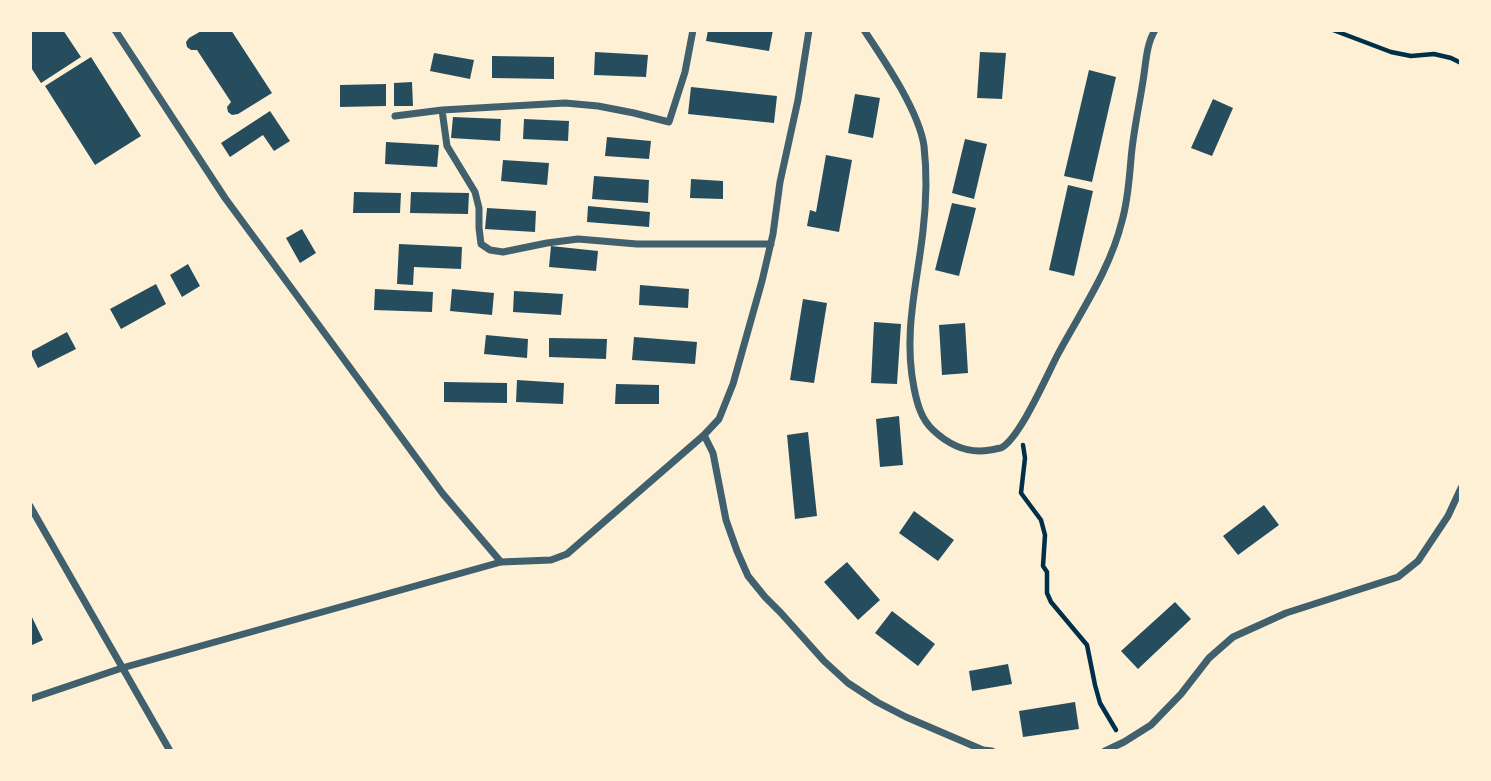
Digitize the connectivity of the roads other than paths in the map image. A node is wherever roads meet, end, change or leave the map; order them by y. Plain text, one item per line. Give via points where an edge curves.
1 (115, 30) edge
2 (693, 30) edge
3 (810, 30) edge
4 (864, 30) edge
5 (1155, 30) edge
6 (442, 110) junction
7 (395, 116) dead end
8 (771, 244) junction
9 (704, 435) junction
10 (1461, 488) edge
11 (30, 506) edge
12 (501, 562) junction
13 (122, 668) junction
14 (30, 699) edge
15 (170, 751) edge
16 (992, 751) edge
17 (1105, 751) edge

1 - 12 street via 248,230 443,494
2 - 6 street via 669,122 565,103
3 - 8 street
4 - 5 street via 910,108 924,148 923,229 909,340 910,369 921,415 946,441 978,452 1000,448 1017,432 1108,263 1130,187 1148,49
6 - 7 street
6 - 8 street via 447,146 475,192 481,244 490,250 503,252 578,239
8 - 9 street via 733,384 719,419
9 - 12 street via 567,554 551,560
9 - 16 street via 713,453 737,551 747,576 765,597 848,683 906,717
10 - 17 street via 1418,561 1398,577 1286,613 1233,637 1151,725
11 - 13 street
12 - 13 street
13 - 14 street
13 - 15 street

